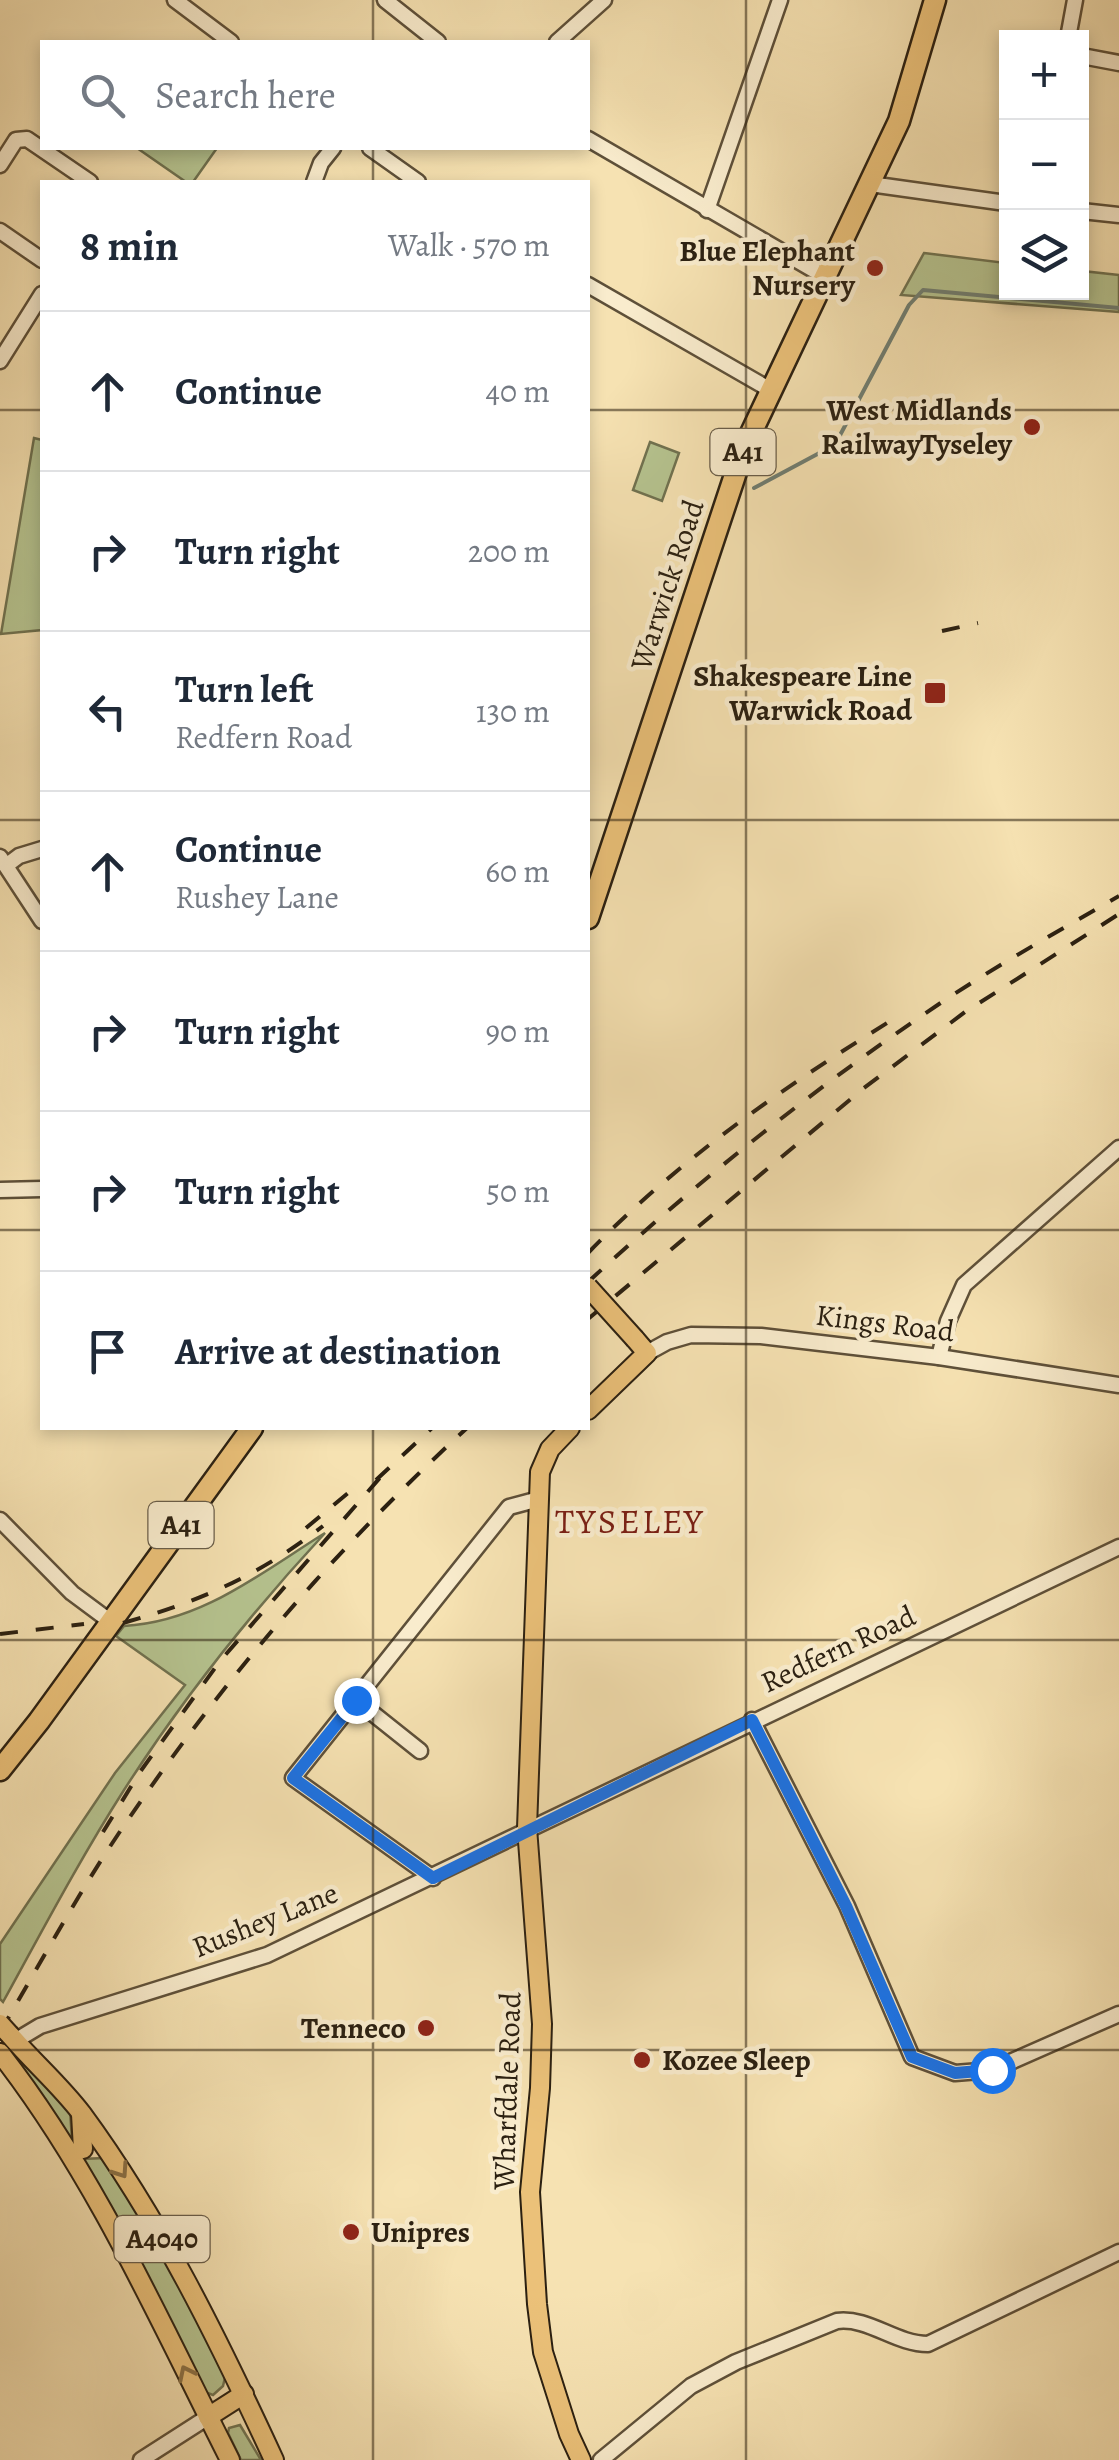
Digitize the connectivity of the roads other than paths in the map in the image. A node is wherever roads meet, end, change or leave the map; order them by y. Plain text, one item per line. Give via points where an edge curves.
1 (176, 0) edge
2 (386, 0) edge
3 (604, 0) edge
4 (780, 0) edge
5 (935, 0) edge
6 (1074, 0) edge
7 (1069, 30) edge
8 (228, 40) edge
9 (436, 40) edge
10 (559, 40) edge
11 (1089, 57) edge
12 (1119, 63) edge
13 (590, 140) edge
14 (40, 149) edge
15 (41, 150) edge
16 (332, 150) edge
17 (373, 150) edge
18 (0, 164) edge
19 (87, 180) edge
20 (315, 180) edge
21 (415, 180) edge
22 (870, 184) junction
23 (999, 202) edge
24 (707, 210) junction
25 (1089, 212) edge
26 (1119, 215) edge
27 (0, 231) edge
28 (40, 259) edge
29 (824, 276) junction
30 (590, 287) edge
31 (40, 297) edge
32 (0, 361) edge
33 (770, 388) junction
34 (40, 849) edge
35 (4, 861) edge
36 (590, 912) edge
37 (40, 918) edge
38 (1119, 1148) edge
39 (40, 1189) edge
40 (0, 1190) edge
41 (590, 1289) edge
42 (641, 1346) junction
43 (940, 1357) junction
44 (1119, 1385) edge
45 (590, 1408) edge
46 (251, 1430) edge
47 (568, 1430) edge
48 (540, 1498) junction
49 (0, 1520) edge
50 (1119, 1547) edge
51 (110, 1622) junction
52 (356, 1700) junction
53 (752, 1720) junction
54 (420, 1751) dead end
55 (0, 1770) edge
56 (528, 1828) junction
57 (433, 1878) junction
58 (1119, 2014) edge
59 (5, 2042) edge
60 (84, 2148) junction
61 (1119, 2252) edge
62 (244, 2394) junction
63 (208, 2417) junction
64 (141, 2460) edge
65 (230, 2460) edge
66 (274, 2460) edge
67 (581, 2460) edge
68 (601, 2460) edge

1 - 8 street
2 - 9 street
3 - 10 street
4 - 24 street
5 - 22 highway, Warwick Road / A41 via 910,90
6 - 7 street
11 - 12 street
13 - 24 street
14 - 18 street via 16,140
15 - 19 street
16 - 20 street
17 - 21 street
22 - 23 street
22 - 29 highway, Warwick Road / A41
24 - 29 street
25 - 26 street
27 - 28 street
29 - 33 highway, Warwick Road / A41
30 - 33 street
31 - 32 street
33 - 36 highway, Warwick Road / A41 via 719,518
34 - 35 street
35 - 37 street
38 - 43 street via 964,1285
39 - 40 street
41 - 42 main road, bridge
42 - 43 street, Kings Road via 724,1334
42 - 45 main road
43 - 44 street, Kings Road
46 - 51 highway, A41
47 - 48 main road, Wharfdale Road via 540,1472
48 - 52 street via 509,1507
48 - 56 main road, Wharfdale Road
49 - 51 street
50 - 53 street, Redfern Road
51 - 55 highway, A41
52 - 54 street
52 - 57 street via 293,1778
53 - 56 street, Redfern Road
53 - 58 street via 846,1906 912,2057 955,2073 992,2070
56 - 57 street, Rushey Lane
56 - 67 main road, Wharfdale Road via 542,2024 530,2192 537,2304 544,2352
57 - 59 street, Rushey Lane via 267,1955
59 - 60 main road, A4040
59 - 60 main road, A4040 via 50,2076 81,2113
60 -> 62 main road, A4040 via 124,2174
63 -> 60 main road, A4040
61 - 68 street via 928,2344 850,2320 803,2335 691,2386
62 - 63 main road
62 - 66 main road, A4040
63 - 64 street
63 - 65 main road, A4040

